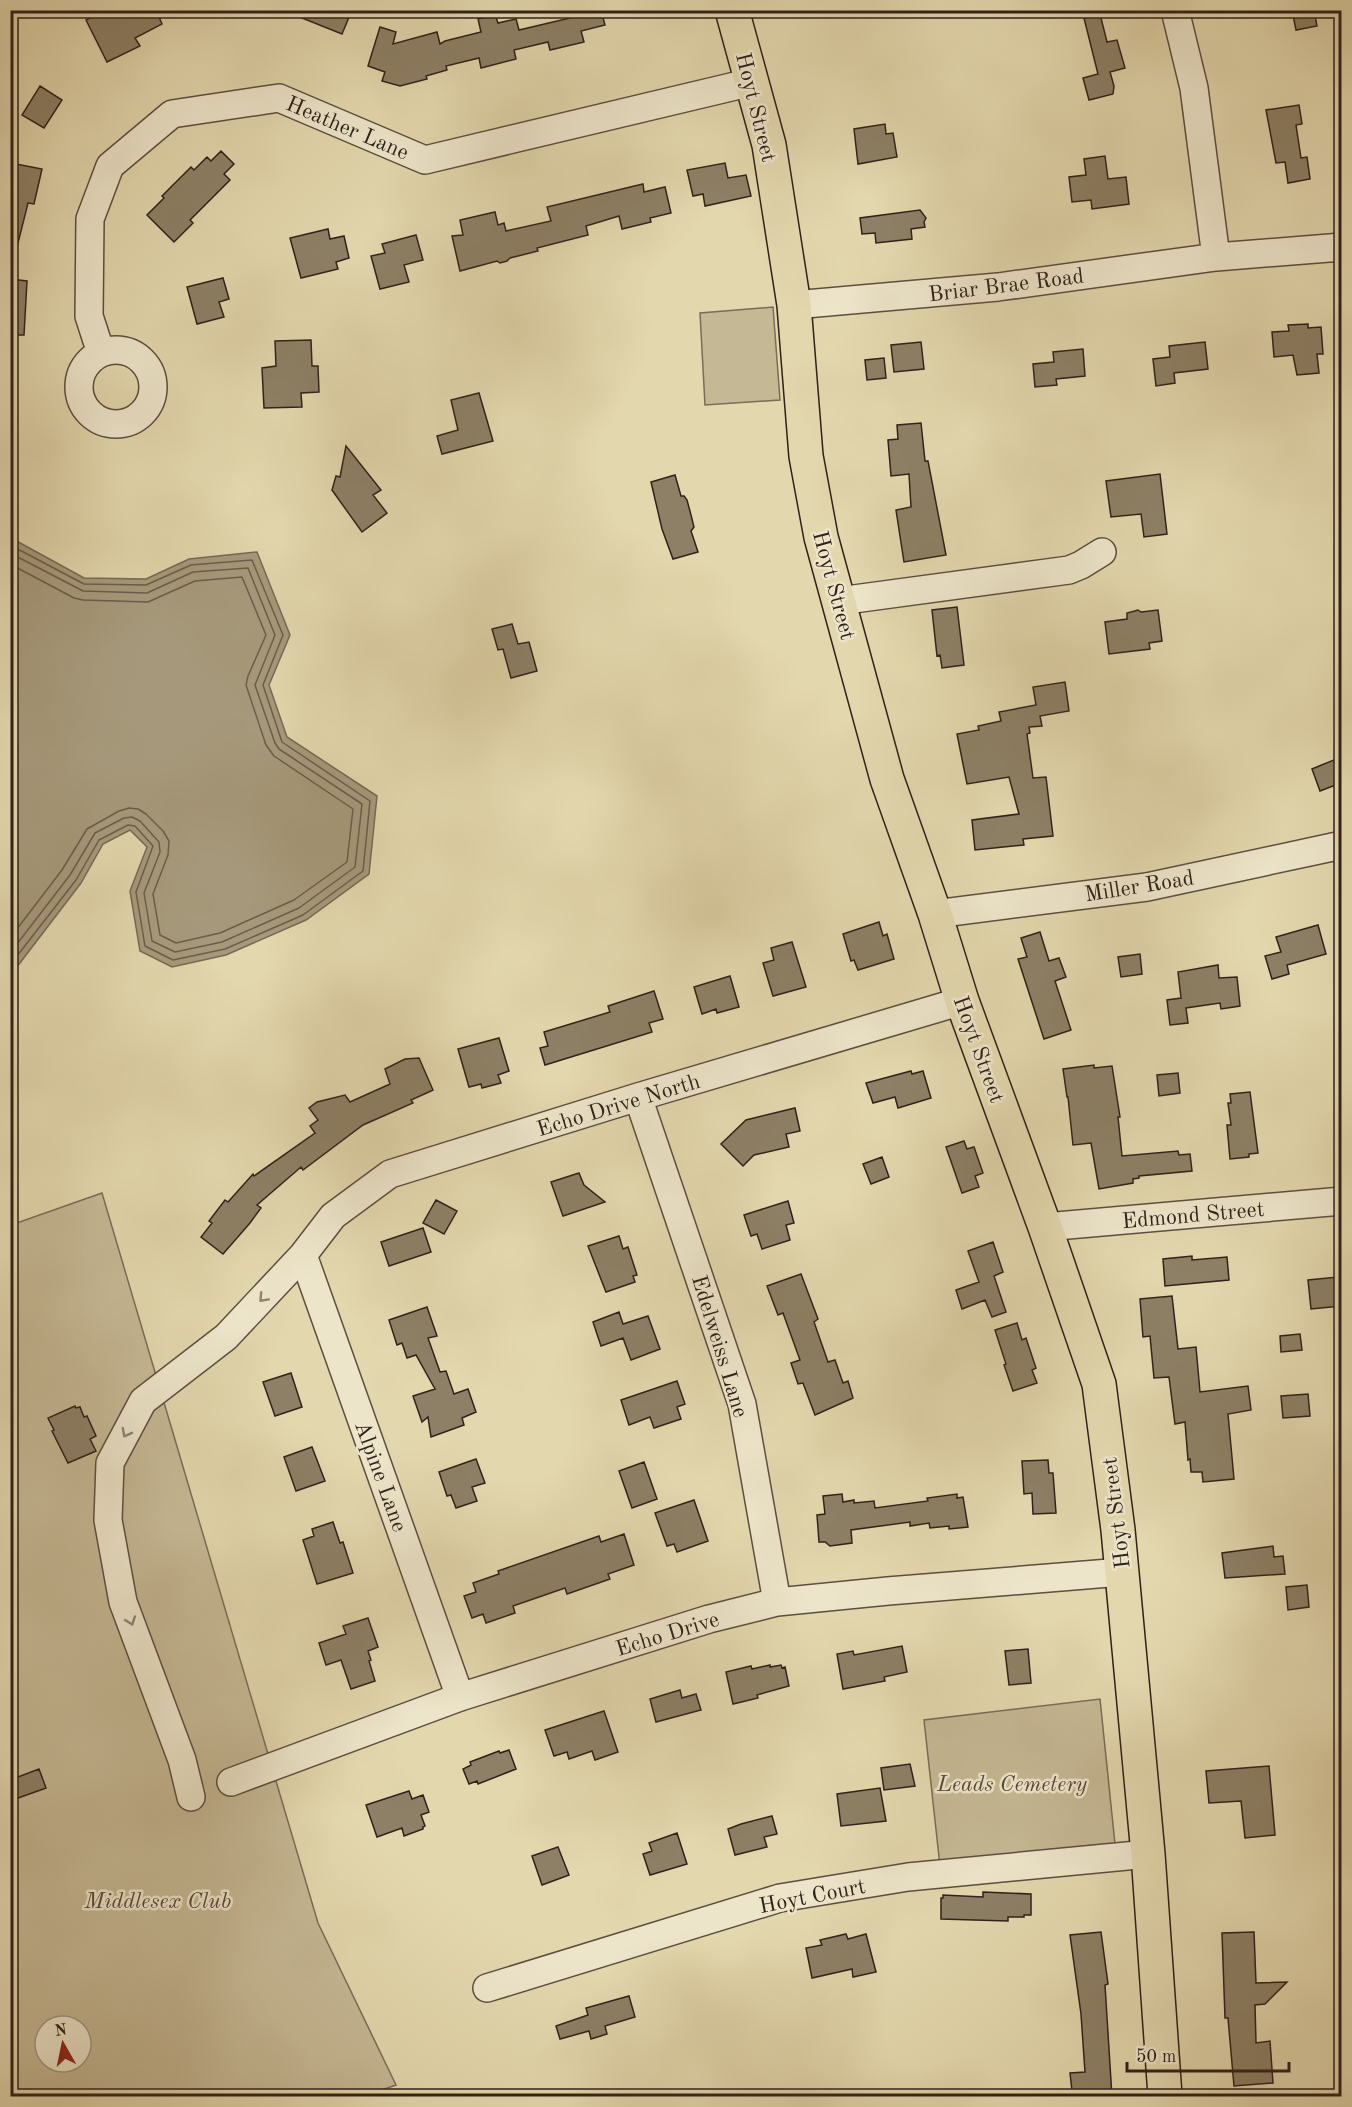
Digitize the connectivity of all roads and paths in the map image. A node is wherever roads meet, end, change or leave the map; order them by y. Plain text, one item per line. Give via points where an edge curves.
1 (732, 10) edge
2 (1175, 10) edge
3 (752, 82) junction
4 (1341, 248) edge
5 (1216, 257) junction
6 (794, 305) junction
7 (101, 353) dead end
8 (1102, 552) dead end
9 (839, 601) junction
10 (1341, 845) edge
11 (935, 914) junction
12 (962, 1001) junction
13 (638, 1097) junction
14 (1341, 1201) edge
15 (1045, 1227) junction
16 (303, 1255) junction
17 (1122, 1572) junction
18 (777, 1602) junction
19 (460, 1697) junction
20 (231, 1782) dead end
21 (191, 1797) dead end
22 (1148, 1854) junction
23 (487, 1988) dead end
24 (1165, 2097) edge

1 - 3 main road, Hoyt Street
2 - 5 street via 1194,88
3 - 6 main road, Hoyt Street via 769,145
3 - 7 street, Heather Lane via 425,160 279,98 172,114 110,166 90,219 89,316
4 - 5 street, Briar Brae Road
5 - 6 street, Briar Brae Road via 998,287
6 - 9 main road, Hoyt Street via 806,456 819,529
8 - 9 street via 1069,570
9 - 11 main road, Hoyt Street via 887,780
10 - 11 street, Miller Road via 1147,887
11 - 12 main road, Hoyt Street
12 - 13 street, Echo Drive North
12 - 15 main road, Hoyt Street
13 - 16 street, Echo Drive North via 390,1174 333,1216
13 - 18 street, Edelweiss Lane via 742,1404
14 - 15 street, Edmond Street
15 - 17 main road, Hoyt Street via 1099,1384
16 - 19 street, Alpine Lane
16 -> 21 street, Echo Drive North via 226,1337 143,1401 110,1462 108,1520 123,1602 182,1760
17 - 18 street, Echo Drive
17 - 22 main road, Hoyt Street
18 - 19 street, Echo Drive via 709,1619
19 - 20 street, Echo Drive
22 - 23 street, Hoyt Court via 908,1877 780,1898
22 - 24 main road, Hoyt Street

